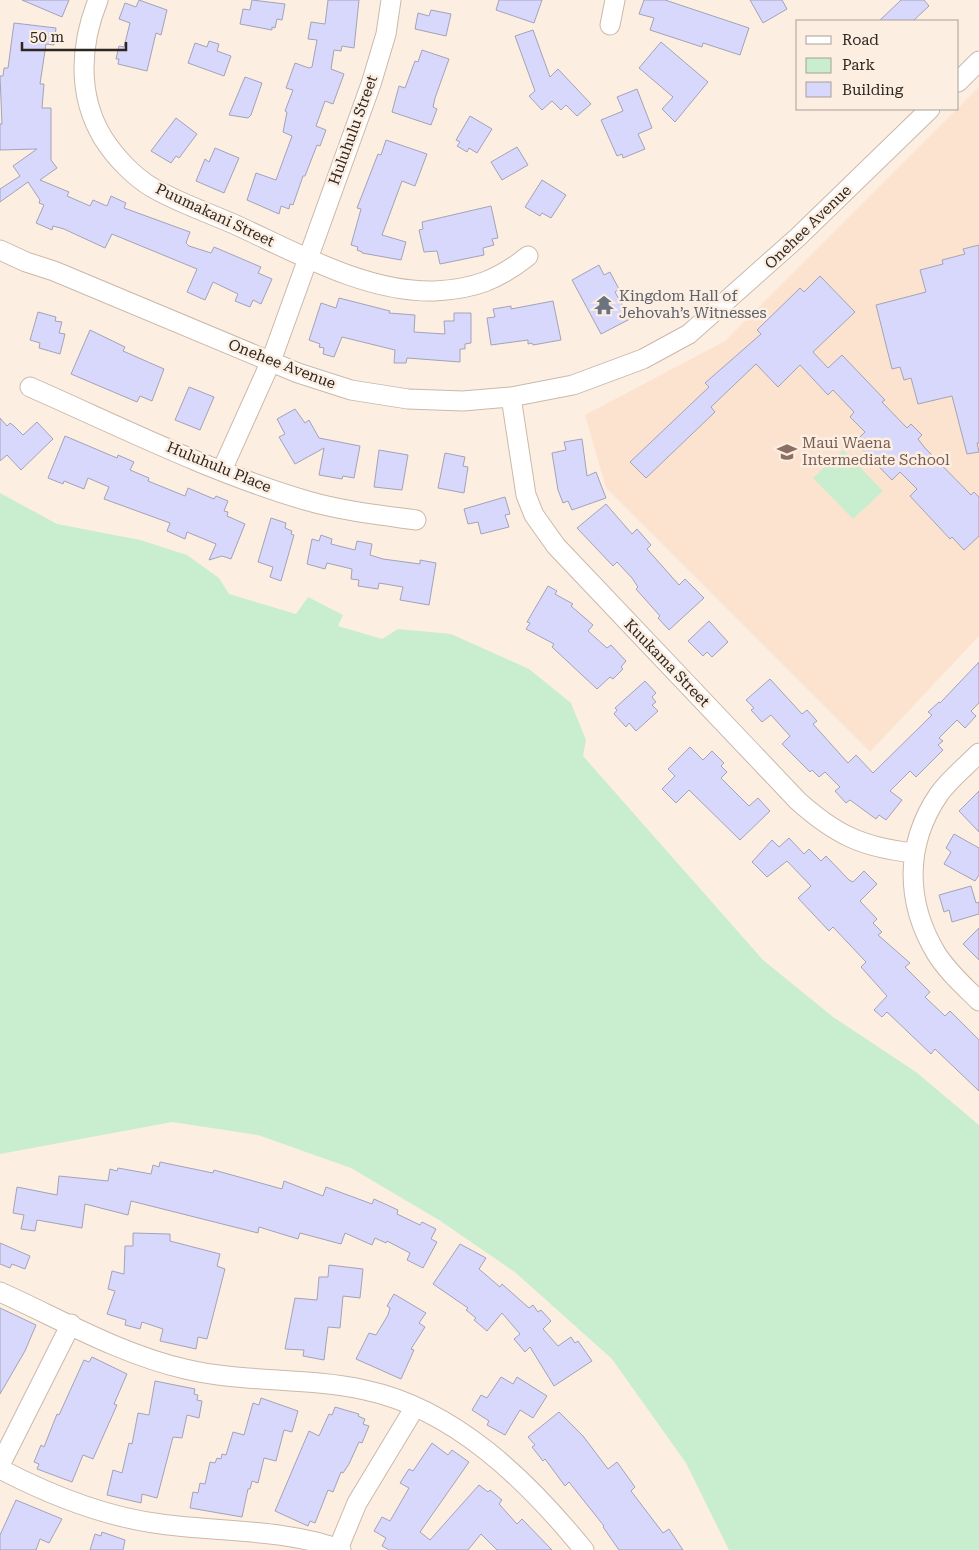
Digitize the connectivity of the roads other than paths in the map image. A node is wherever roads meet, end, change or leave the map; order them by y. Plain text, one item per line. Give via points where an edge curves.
1 (98, 0) edge
2 (391, 0) edge
3 (615, 0) edge
4 (610, 25) dead end
5 (979, 61) edge
6 (959, 81) edge
7 (929, 110) edge
8 (0, 250) edge
9 (528, 256) dead end
10 (308, 258) junction
11 (0, 260) edge
12 (26, 262) junction
13 (271, 361) junction
14 (30, 387) dead end
15 (511, 397) junction
16 (222, 470) junction
17 (416, 520) dead end
18 (979, 753) edge
19 (913, 853) junction
20 (979, 1001) edge
21 (0, 1292) edge
22 (71, 1324) junction
23 (415, 1407) junction
24 (0, 1467) edge
25 (340, 1549) edge
26 (584, 1550) edge

1 - 10 street, Puumakani Street via 84,52 84,81 90,108 103,138 127,168 153,188
2 - 10 street, Huluhulu Street via 386,34 371,84
3 - 4 street
5 - 6 street
7 - 15 street, Onehee Avenue via 798,237 689,334 643,359 573,386
8 - 12 street, Onehee Avenue
9 - 10 street, Puumakani Street via 496,279 468,288 434,291 377,284
10 - 13 street, Huluhulu Street
11 - 12 street, Onehee Avenue
12 - 13 street, Onehee Avenue
13 - 15 street, Onehee Avenue via 351,390 408,399 463,401
13 - 16 street, Huluhulu Street
14 - 16 street, Huluhulu Place
15 - 19 street, Kuukama Street via 526,495 534,515 556,546 821,822 862,844
16 - 17 street, Huluhulu Place via 250,483 310,501
18 - 19 street via 940,793
19 - 20 street via 915,897 926,935 946,968
21 - 22 street
22 - 23 street via 136,1354 186,1370 365,1390
22 - 24 street
23 - 25 street via 357,1503
23 - 26 street via 469,1436 535,1496
24 - 25 street via 57,1495 107,1513 146,1522 316,1542

